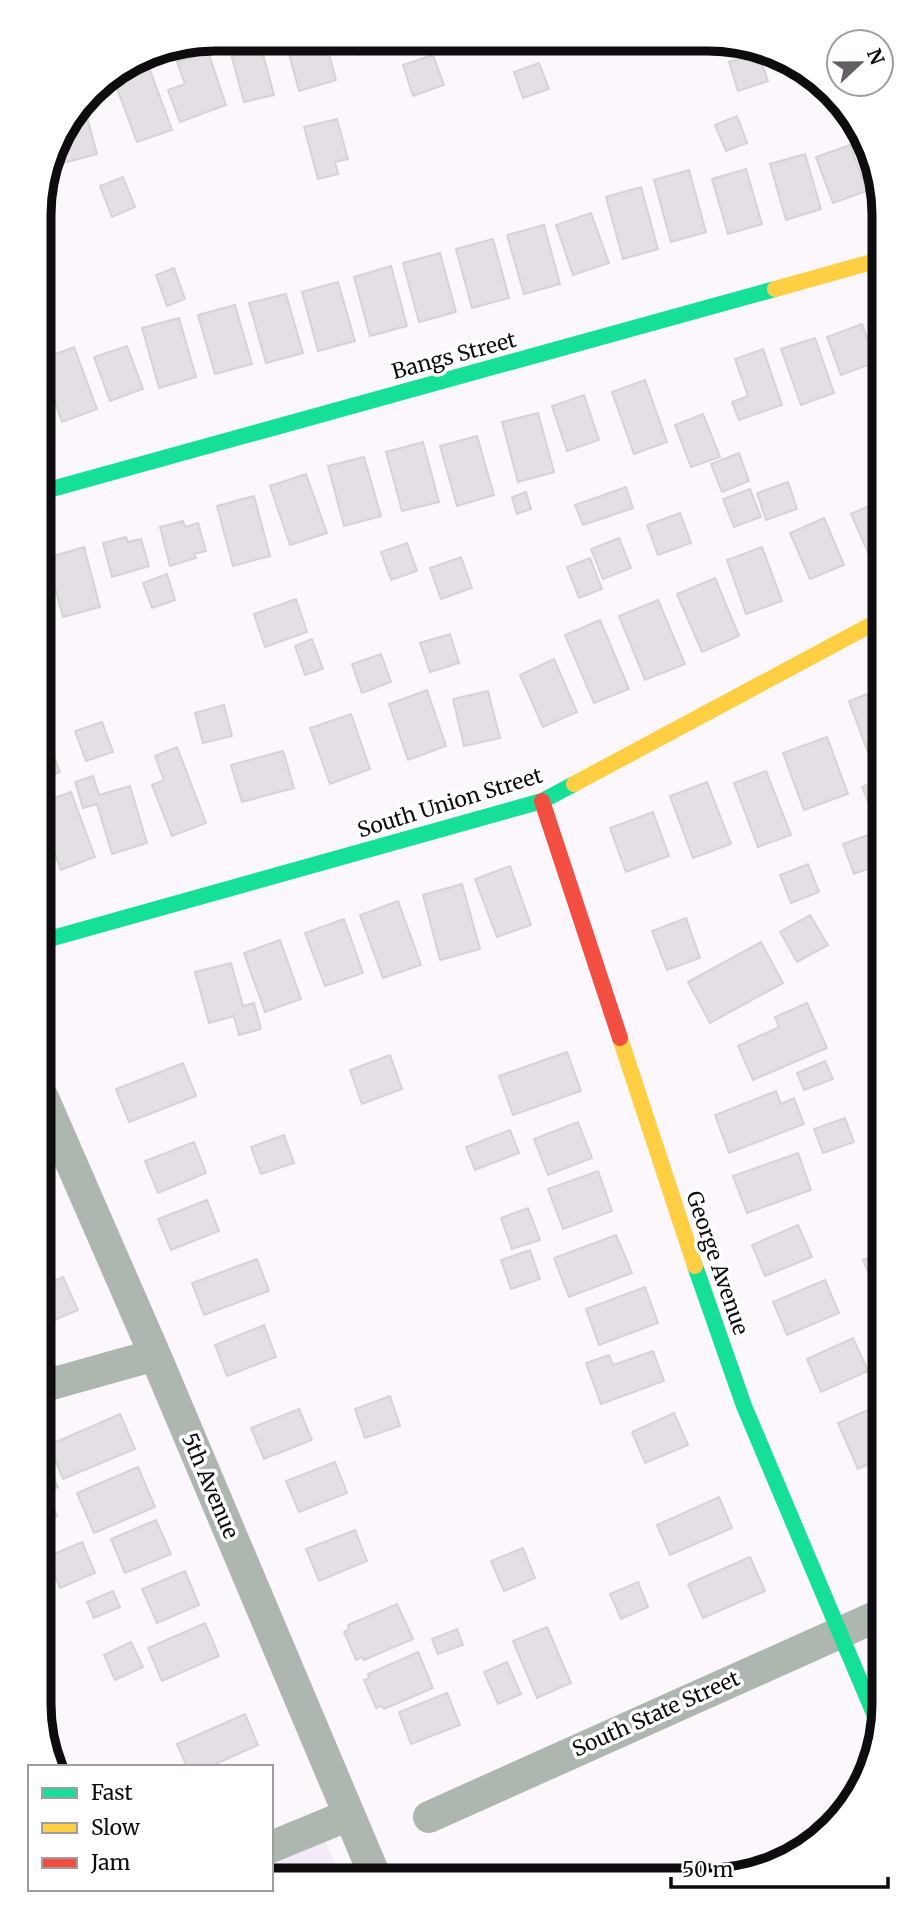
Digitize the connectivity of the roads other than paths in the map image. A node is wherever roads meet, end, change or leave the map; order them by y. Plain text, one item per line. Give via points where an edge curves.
1 (872, 262) edge
2 (51, 489) edge
3 (872, 624) edge
4 (542, 801) junction
5 (51, 938) edge
6 (51, 1116) edge
7 (155, 1355) junction
8 (51, 1384) edge
9 (872, 1618) edge
10 (838, 1632) junction
11 (872, 1710) edge
12 (348, 1815) junction
13 (429, 1817) dead end
14 (273, 1846) edge
15 (371, 1868) edge

1 - 2 street, Bangs Street
3 - 4 street, South Union Street
4 - 5 street, South Union Street
4 - 10 street, George Avenue via 739,1392
6 - 7 street, 5th Avenue
7 - 8 street
7 - 12 street, 5th Avenue
9 - 10 street, South State Street
10 - 11 street, George Avenue
10 - 13 street, South State Street
12 - 14 street
12 - 15 street, 5th Avenue

